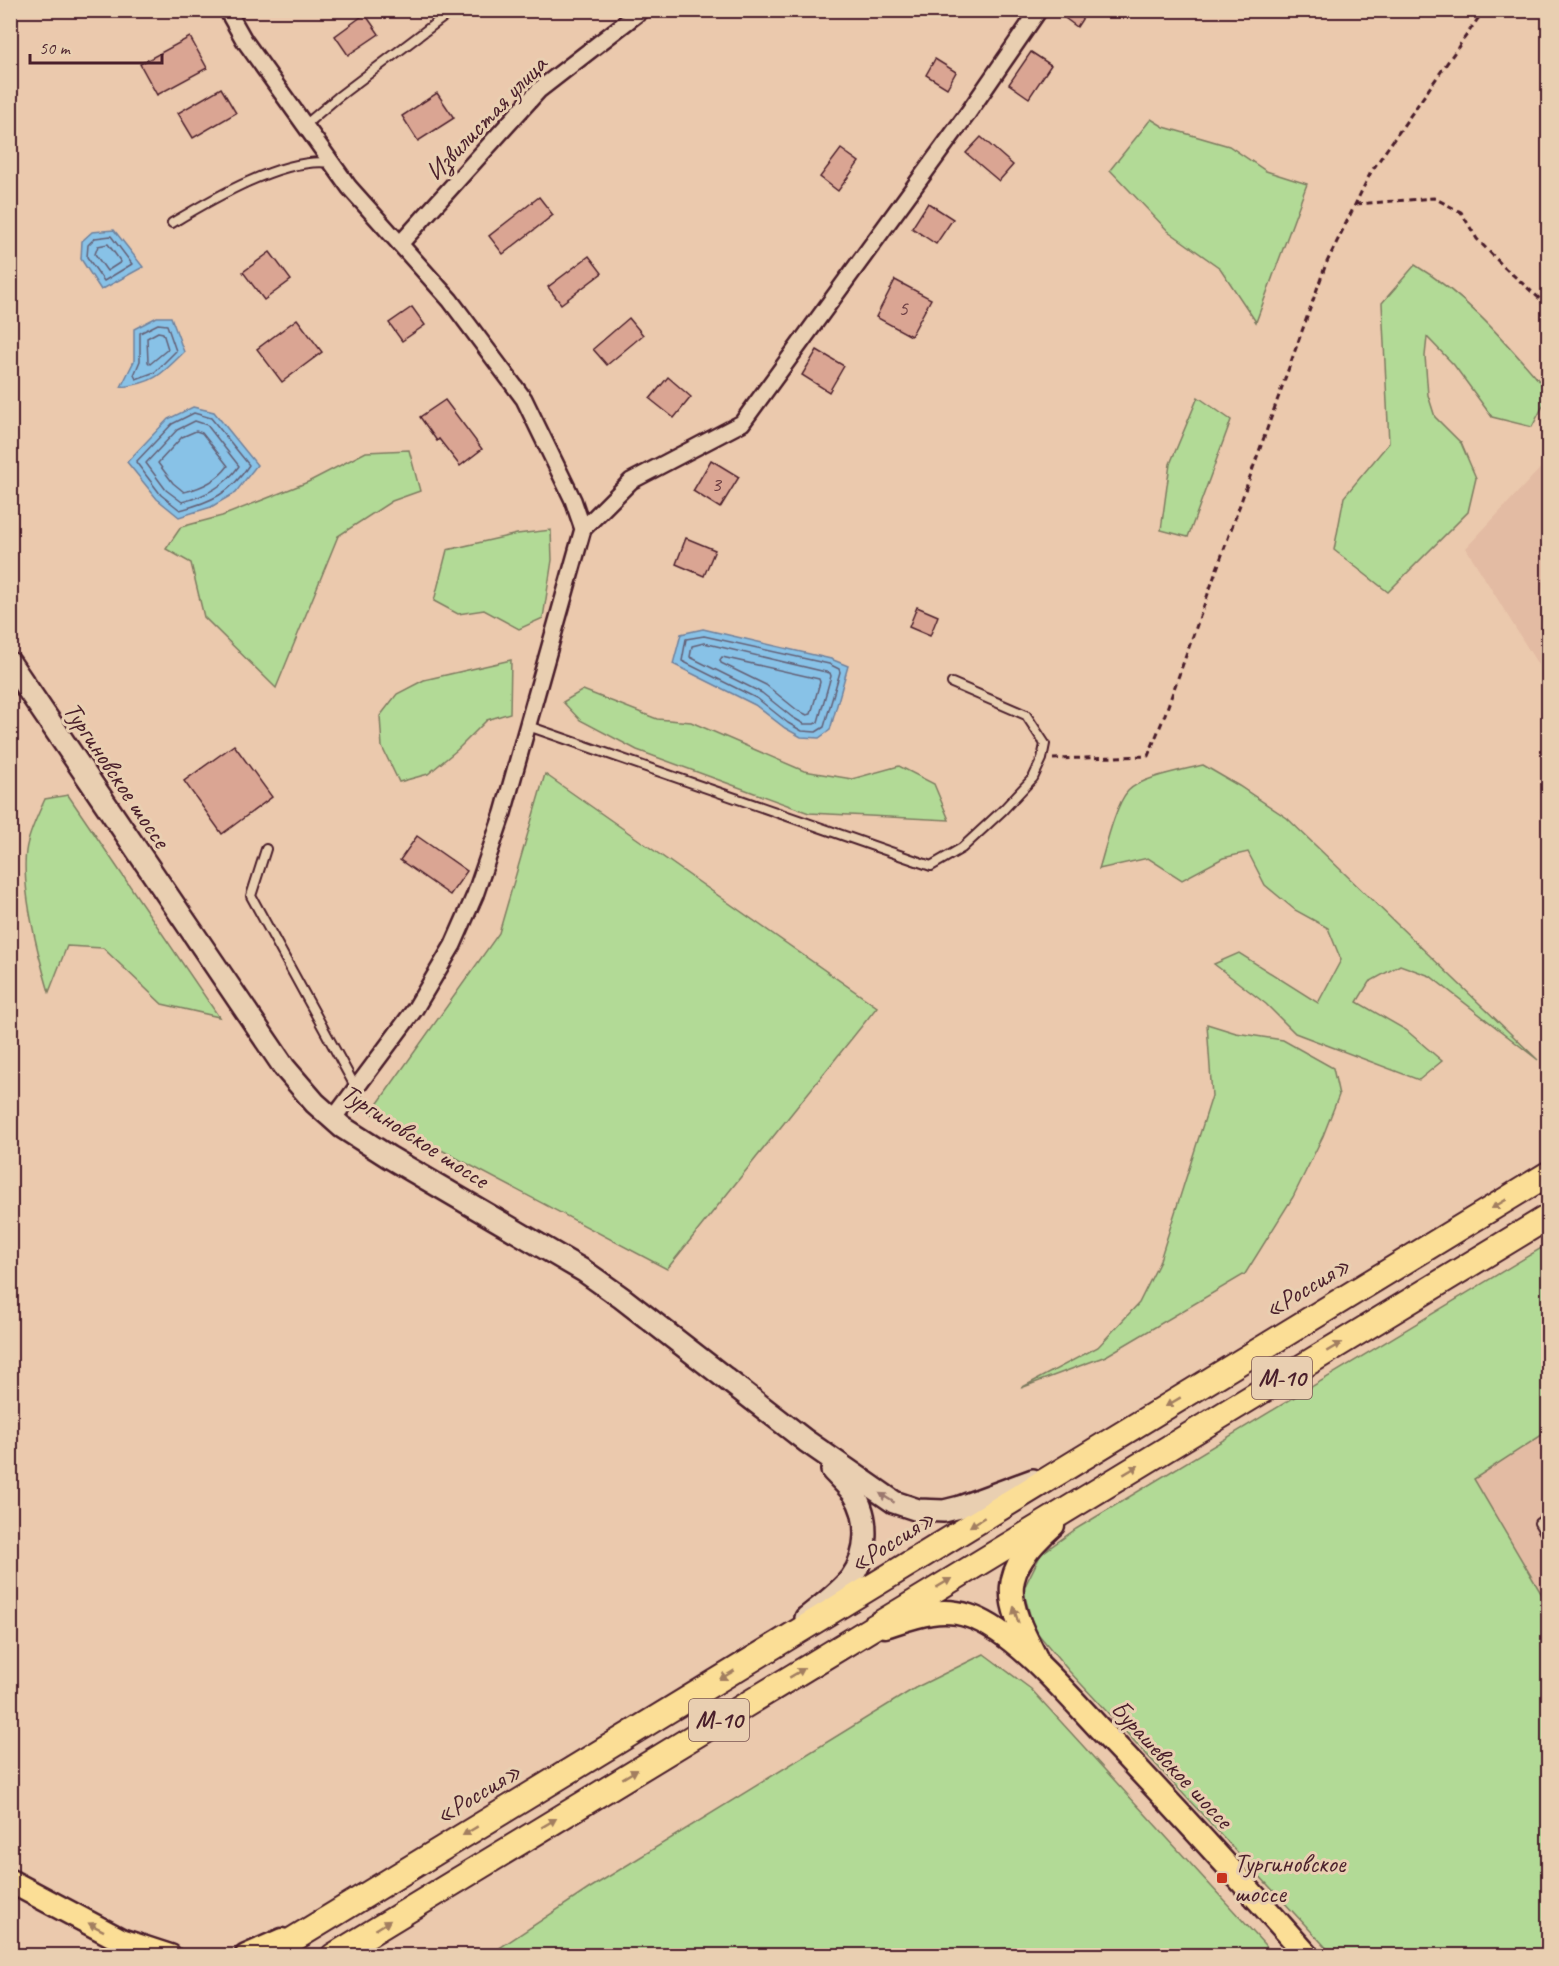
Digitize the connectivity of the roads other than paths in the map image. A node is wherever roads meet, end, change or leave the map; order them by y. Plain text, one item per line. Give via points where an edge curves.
1 (227, 10) edge
2 (453, 10) edge
3 (642, 10) edge
4 (1039, 10) edge
5 (304, 125) junction
6 (332, 164) junction
7 (172, 223) dead end
8 (400, 244) junction
9 (583, 529) junction
10 (10, 663) edge
11 (952, 683) dead end
12 (528, 726) junction
13 (266, 849) dead end
14 (356, 1088) junction
15 (333, 1119) junction
16 (1548, 1174) edge
17 (1548, 1217) edge
18 (806, 1440) junction
19 (1062, 1470) junction
20 (1081, 1500) junction
21 (1548, 1517) edge
22 (1548, 1538) edge
23 (858, 1636) junction
24 (777, 1645) junction
25 (1041, 1667) junction
26 (10, 1881) edge
27 (311, 1928) junction
28 (170, 1956) edge
29 (246, 1956) edge
30 (266, 1956) edge
31 (333, 1956) edge
32 (1308, 1956) edge

1 - 5 street
2 - 5 lane
3 - 8 street, Извилистая улица via 539,90
4 - 9 street via 742,423 631,481
5 - 6 street
6 - 7 lane via 315,161 263,177
6 - 8 street
8 - 9 street via 450,300 524,399
9 - 12 street
10 - 15 main road, Тургиновское шоссе via 284,1067 306,1095
11 - 12 lane via 1026,715 1045,744 1033,778 962,848 931,867
12 - 14 street via 476,895 453,945 415,1009
13 - 14 lane via 251,896
14 - 15 street
15 - 18 main road, Тургиновское шоссе via 389,1157 584,1271
16 -> 19 highway, «Россия» / М-10
20 -> 17 highway, М-10
19 -> 18 main road, Тургиновское шоссе via 960,1507 927,1511 887,1498
18 - 24 main road, Тургиновское шоссе via 854,1495 864,1519 865,1544 850,1579
19 -> 24 highway, «Россия» / М-10
23 -> 20 highway, М-10
25 -> 20 main road, Бурашевское шоссе via 1015,1616 1014,1576 1029,1548
21 - 22 lane via 1539,1523
23 - 25 main road, Бурашевское шоссе via 920,1614 956,1613 990,1626
31 -> 23 highway, М-10
24 -> 27 highway, «Россия» / М-10
25 - 32 main road, Бурашевское шоссе via 1178,1810
28 -> 26 main road via 120,1940
27 - 29 main road
27 - 30 highway, «Россия» / М-10

